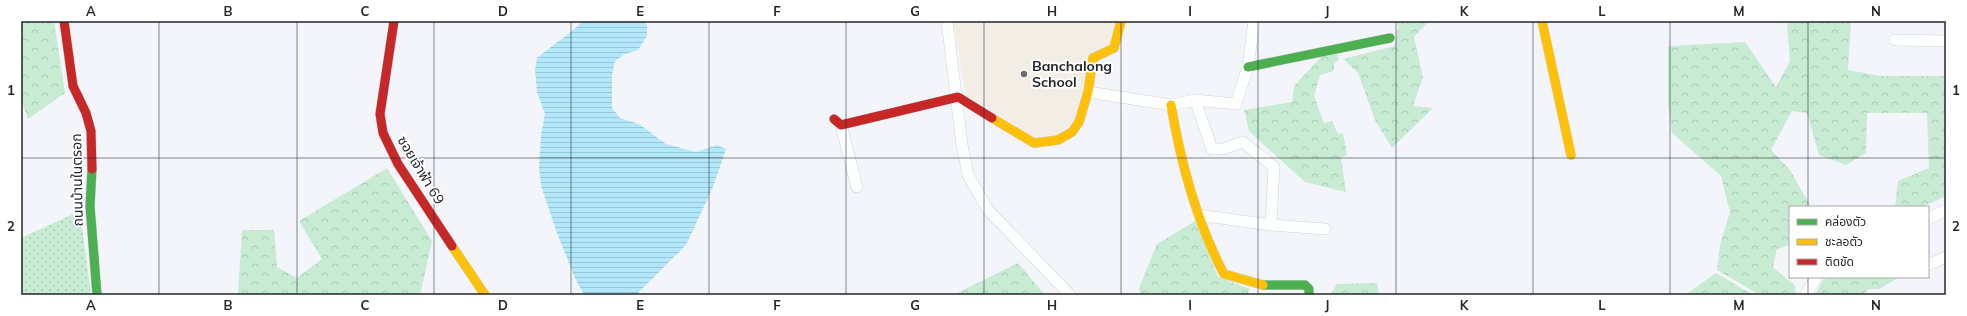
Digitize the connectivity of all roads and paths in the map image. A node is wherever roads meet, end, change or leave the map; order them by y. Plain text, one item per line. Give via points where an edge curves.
1 (64, 21) edge
2 (394, 21) edge
3 (947, 21) edge
4 (1121, 21) edge
5 (1254, 21) edge
6 (1542, 21) edge
7 (1390, 38) dead end
8 (1895, 40) dead end
9 (1946, 41) edge
10 (1248, 67) junction
11 (1088, 92) junction
12 (958, 97) junction
13 (1195, 100) junction
14 (1171, 105) junction
15 (838, 122) joint
16 (1571, 155) dead end
17 (857, 187) dead end
18 (1946, 210) edge
19 (1199, 215) junction
20 (1929, 218) edge
21 (1271, 225) junction
22 (1325, 229) dead end
23 (1946, 258) edge
24 (1929, 265) edge
25 (1816, 278) edge
26 (97, 295) edge
27 (485, 295) edge
28 (1070, 295) edge
29 (1309, 295) edge
30 (1805, 295) edge

1 - 26 street, ถนนบ้านในตรอก via 73,86 86,113 91,131 90,206
2 - 27 street, ซอยเจ้าฟ้า 69 via 380,114 383,133 398,164
3 - 12 street
4 - 11 street via 1114,48 1093,58
5 - 10 street
6 - 16 street
7 - 10 street
8 - 9 street
10 - 13 street via 1236,104
11 - 12 street via 1079,122 1072,132 1058,140 1034,143
11 - 14 street
12 - 15 street
12 - 28 street via 962,145 968,175 988,210
13 - 14 street
13 - 21 street via 1212,149 1223,149 1243,142 1274,167
14 - 19 street via 1178,147
15 - 17 street
18 - 20 street
19 - 21 street
19 - 29 street via 1224,274 1264,285 1304,285 1309,289
21 - 22 street
23 - 24 street
25 - 30 street

